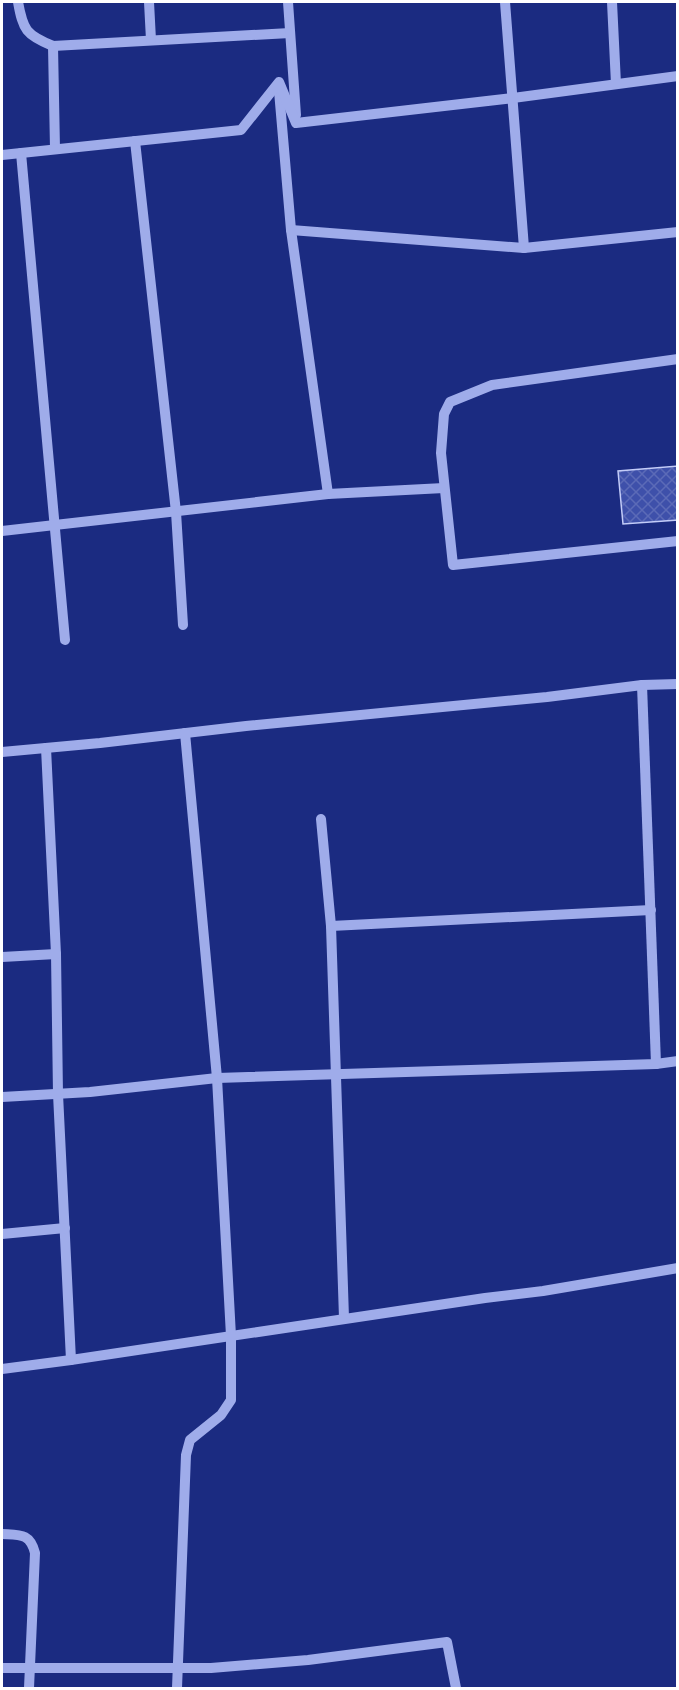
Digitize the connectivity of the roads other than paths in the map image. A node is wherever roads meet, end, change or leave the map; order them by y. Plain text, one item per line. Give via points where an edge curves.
1 (18, 2) edge
2 (149, 2) edge
3 (288, 2) edge
4 (505, 2) edge
5 (612, 2) edge
6 (290, 33) junction
7 (151, 40) junction
8 (52, 46) junction
9 (678, 76) edge
10 (279, 82) junction
11 (616, 84) junction
12 (513, 98) junction
13 (296, 123) junction
14 (135, 141) junction
15 (55, 149) junction
16 (21, 153) junction
17 (2, 155) edge
18 (291, 230) junction
19 (678, 232) edge
20 (524, 248) junction
21 (678, 359) edge
22 (444, 488) junction
23 (328, 494) junction
24 (177, 512) junction
25 (55, 526) junction
26 (2, 531) edge
27 (678, 541) edge
28 (183, 625) dead end
29 (65, 640) dead end
30 (678, 684) edge
31 (642, 685) junction
32 (185, 733) junction
33 (46, 748) junction
34 (2, 752) edge
35 (321, 819) dead end
36 (651, 910) junction
37 (331, 926) junction
38 (56, 954) junction
39 (2, 957) edge
40 (678, 1061) edge
41 (656, 1064) junction
42 (335, 1075) junction
43 (217, 1078) junction
44 (58, 1094) junction
45 (2, 1097) edge
46 (65, 1228) junction
47 (2, 1234) edge
48 (678, 1269) edge
49 (344, 1318) junction
50 (231, 1336) junction
51 (71, 1360) junction
52 (2, 1368) edge
53 (2, 1534) edge
54 (179, 1667) junction
55 (2, 1668) edge
56 (28, 1668) junction
57 (29, 1689) edge
58 (177, 1689) edge
59 (456, 1689) edge

1 - 8 street via 21,22 33,38
2 - 7 street
3 - 6 street
4 - 12 street
5 - 11 street
6 - 7 street
6 - 13 street
7 - 8 street
8 - 15 street
9 - 11 street
10 - 13 street
10 - 14 street via 241,130
10 - 18 street
11 - 12 street
12 - 13 street
12 - 20 street
14 - 15 street
14 - 24 street
15 - 16 street
16 - 17 street
16 - 25 street
18 - 20 street
18 - 23 street
19 - 20 street
21 - 22 street via 492,385 450,402 444,414 441,453
22 - 23 street
22 - 27 street via 453,565
23 - 24 street
24 - 25 street
24 - 28 street
25 - 26 street
25 - 29 street
30 - 31 street
31 - 32 street
31 - 36 street
32 - 33 street
32 - 43 street
33 - 34 street
33 - 38 street
35 - 37 street
36 - 37 street
36 - 41 street
37 - 42 street
38 - 39 street
38 - 44 street
40 - 41 street
41 - 42 street
42 - 43 street
42 - 49 street
43 - 44 street
43 - 50 street
44 - 45 street
44 - 46 street
46 - 47 street
46 - 51 street
48 - 49 street
49 - 50 street
50 - 51 street
50 - 54 street via 231,1400 221,1415 190,1440 186,1455
51 - 52 street
53 - 56 street via 23,1535 33,1543
54 - 56 street
54 - 58 street
54 - 59 street via 308,1660 447,1642
55 - 56 street
56 - 57 street

